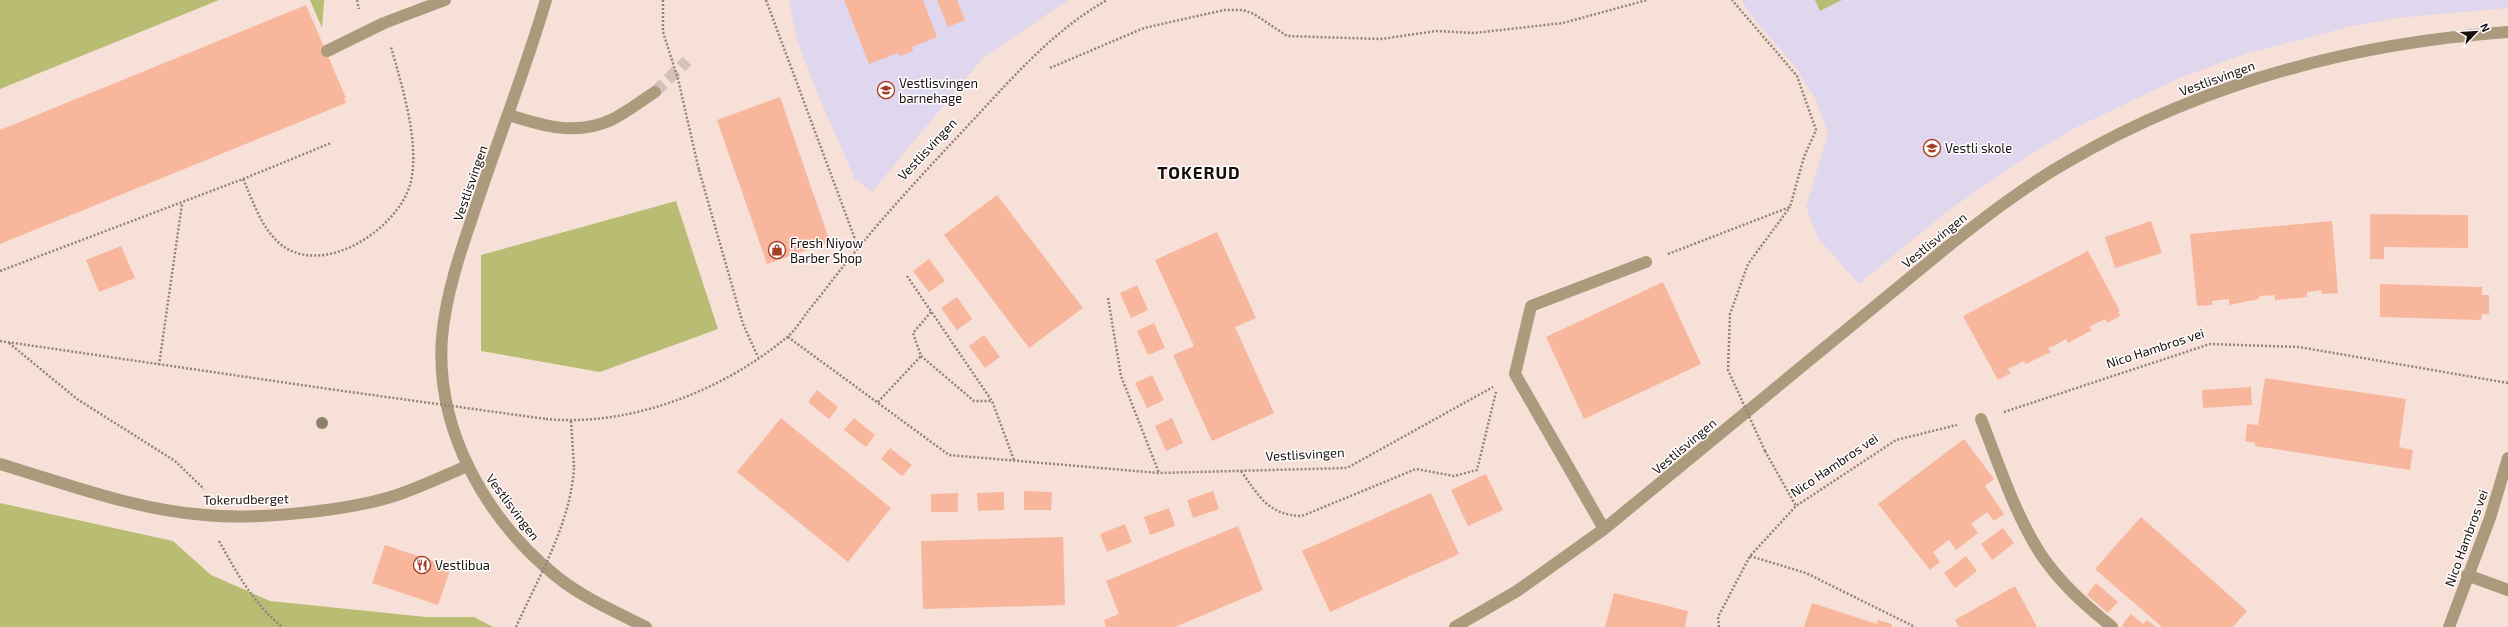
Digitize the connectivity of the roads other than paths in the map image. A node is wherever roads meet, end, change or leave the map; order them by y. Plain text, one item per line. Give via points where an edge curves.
1 (445, 0) edge
2 (546, 0) edge
3 (2508, 32) edge
4 (327, 51) dead end
5 (655, 92) tunnel mouth
6 (509, 115) junction
7 (1646, 262) road end
8 (1981, 419) road end
9 (2508, 458) edge
10 (0, 464) edge
11 (467, 466) junction
12 (1604, 529) junction
13 (2468, 575) junction
14 (2508, 590) edge
15 (646, 627) edge
16 (1455, 627) edge
17 (2112, 627) edge
18 (2449, 627) edge

1 - 4 street via 384,24
2 - 6 street, Vestlisvingen
3 - 12 street, Vestlisvingen via 2399,44 2300,65 2197,99 2105,141 2030,185 1957,238
5 - 6 street via 610,120 576,130 543,126
6 - 11 street, Vestlisvingen via 457,265 442,337 442,375 456,437
7 - 12 street via 1531,306 1515,374
8 - 17 street via 2019,517 2040,554 2080,600
9 - 13 street, Nico Hambros vei via 2490,518
10 - 11 street, Tokerudberget via 109,496 205,515 226,516 300,512 396,495
11 - 15 street, Vestlisvingen via 484,496 526,550 564,582
12 - 16 street, Vestlisvingen via 1517,591
13 - 14 street
13 - 18 street, Nico Hambros vei

